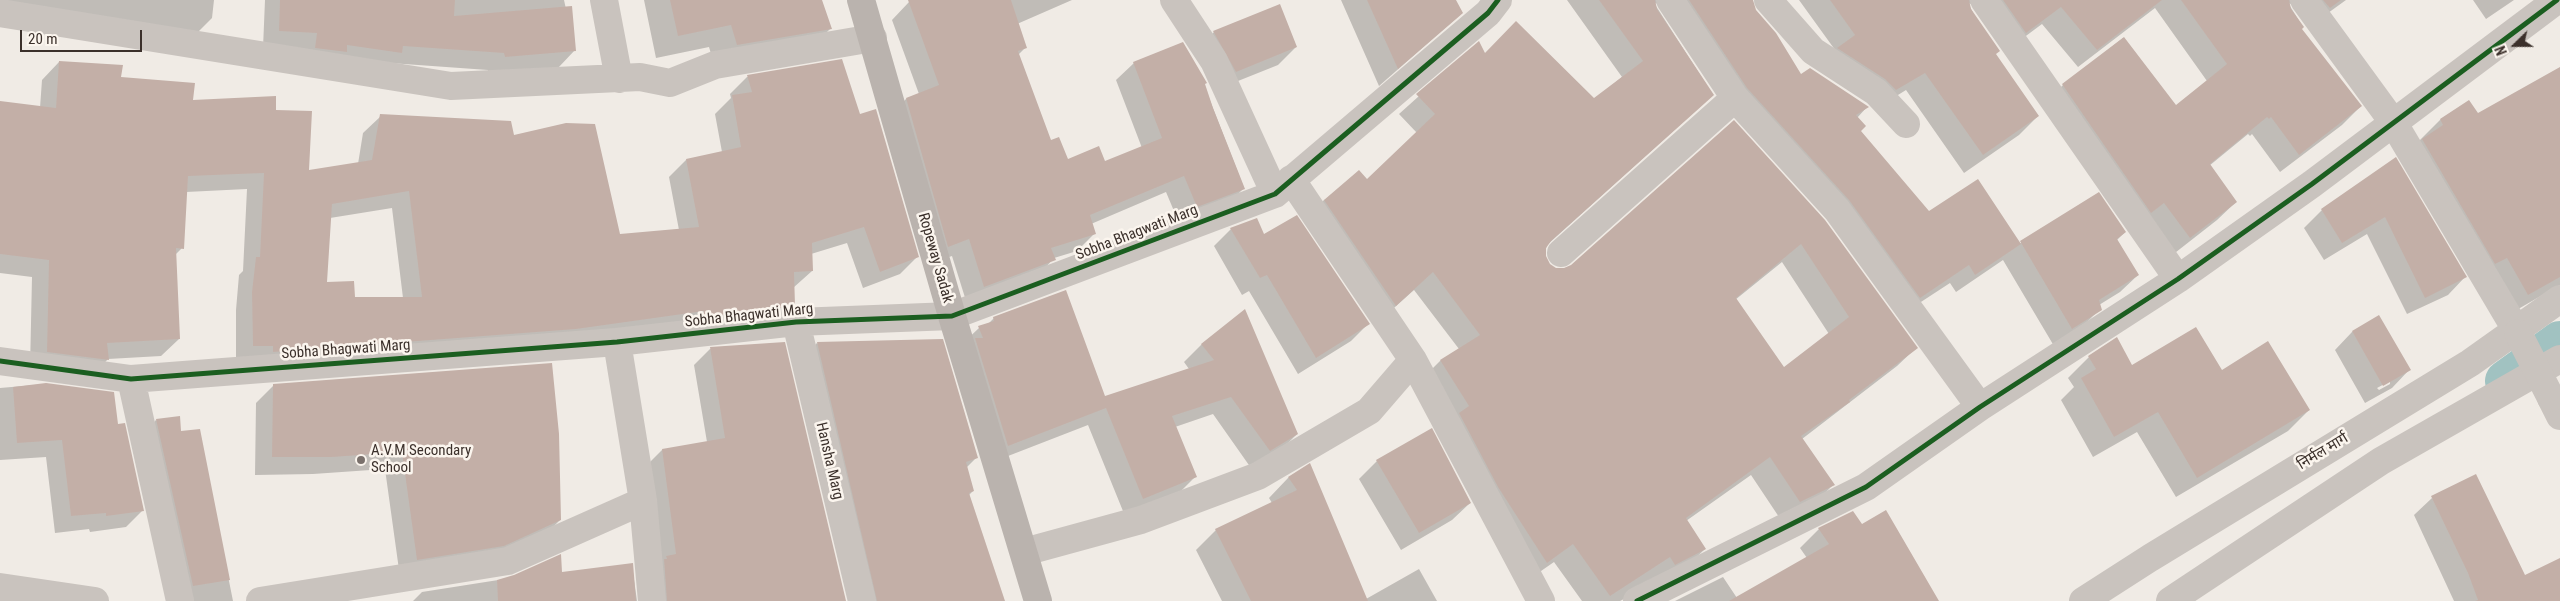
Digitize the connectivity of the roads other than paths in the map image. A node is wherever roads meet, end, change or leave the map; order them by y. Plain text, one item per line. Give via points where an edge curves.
1 (604, 0) edge
2 (861, 0) edge
3 (1174, 0) edge
4 (1670, 0) edge
5 (1768, 0) edge
6 (1984, 0) edge
7 (2304, 0) edge
8 (2557, 0) edge
9 (1488, 4) edge
10 (0, 12) edge
11 (873, 38) junction
12 (619, 79) junction
13 (1735, 98) junction
14 (2394, 122) junction
15 (1906, 124) dead end
16 (1283, 186) junction
17 (1560, 253) dead end
18 (2178, 279) junction
19 (2560, 299) edge
20 (952, 316) junction
21 (796, 322) junction
22 (2517, 331) junction
23 (617, 342) junction
24 (2560, 359) edge
25 (1413, 360) junction
26 (0, 361) edge
27 (132, 379) junction
28 (1980, 407) junction
29 (2556, 407) edge
30 (643, 501) junction
31 (1024, 552) junction
32 (0, 587) edge
33 (95, 601) edge
34 (180, 601) edge
35 (260, 601) edge
36 (652, 601) edge
37 (862, 601) edge
38 (1038, 601) edge
39 (1541, 601) edge
40 (1637, 601) edge
41 (2083, 601) edge
42 (2170, 601) edge

1 - 12 street
2 - 11 main road, Ropeway Sadak
3 - 16 street via 1214,60
4 - 13 street
5 - 15 street via 1813,51 1876,92
6 - 18 street
7 - 14 street
8 - 14 street
9 - 16 street, Sobha Bhagwati Marg
10 - 12 street via 452,86
11 - 12 street via 715,64 670,83 640,76
11 - 20 main road, Ropeway Sadak
13 - 17 street
13 - 28 street via 1838,210
14 - 18 street
14 - 22 street
16 - 20 street, Sobha Bhagwati Marg
16 - 25 street
18 - 28 street
19 - 22 street, निर्मल मार्ग
20 - 21 street, Sobha Bhagwati Marg
20 - 31 main road, Ropeway Sadak
21 - 23 street, Sobha Bhagwati Marg
21 - 37 street, Hansha Marg
22 - 29 street, bridge
22 - 41 street, निर्मल मार्ग
23 - 27 street, Sobha Bhagwati Marg
23 - 30 street
24 - 42 street via 2381,461
25 - 31 street via 1369,411 1258,476 1141,520
25 - 39 street
26 - 27 street, Sobha Bhagwati Marg
27 - 34 street
28 - 40 street via 1866,487
30 - 35 street via 508,561
30 - 36 street
31 - 38 main road, Ropeway Sadak
32 - 33 street

